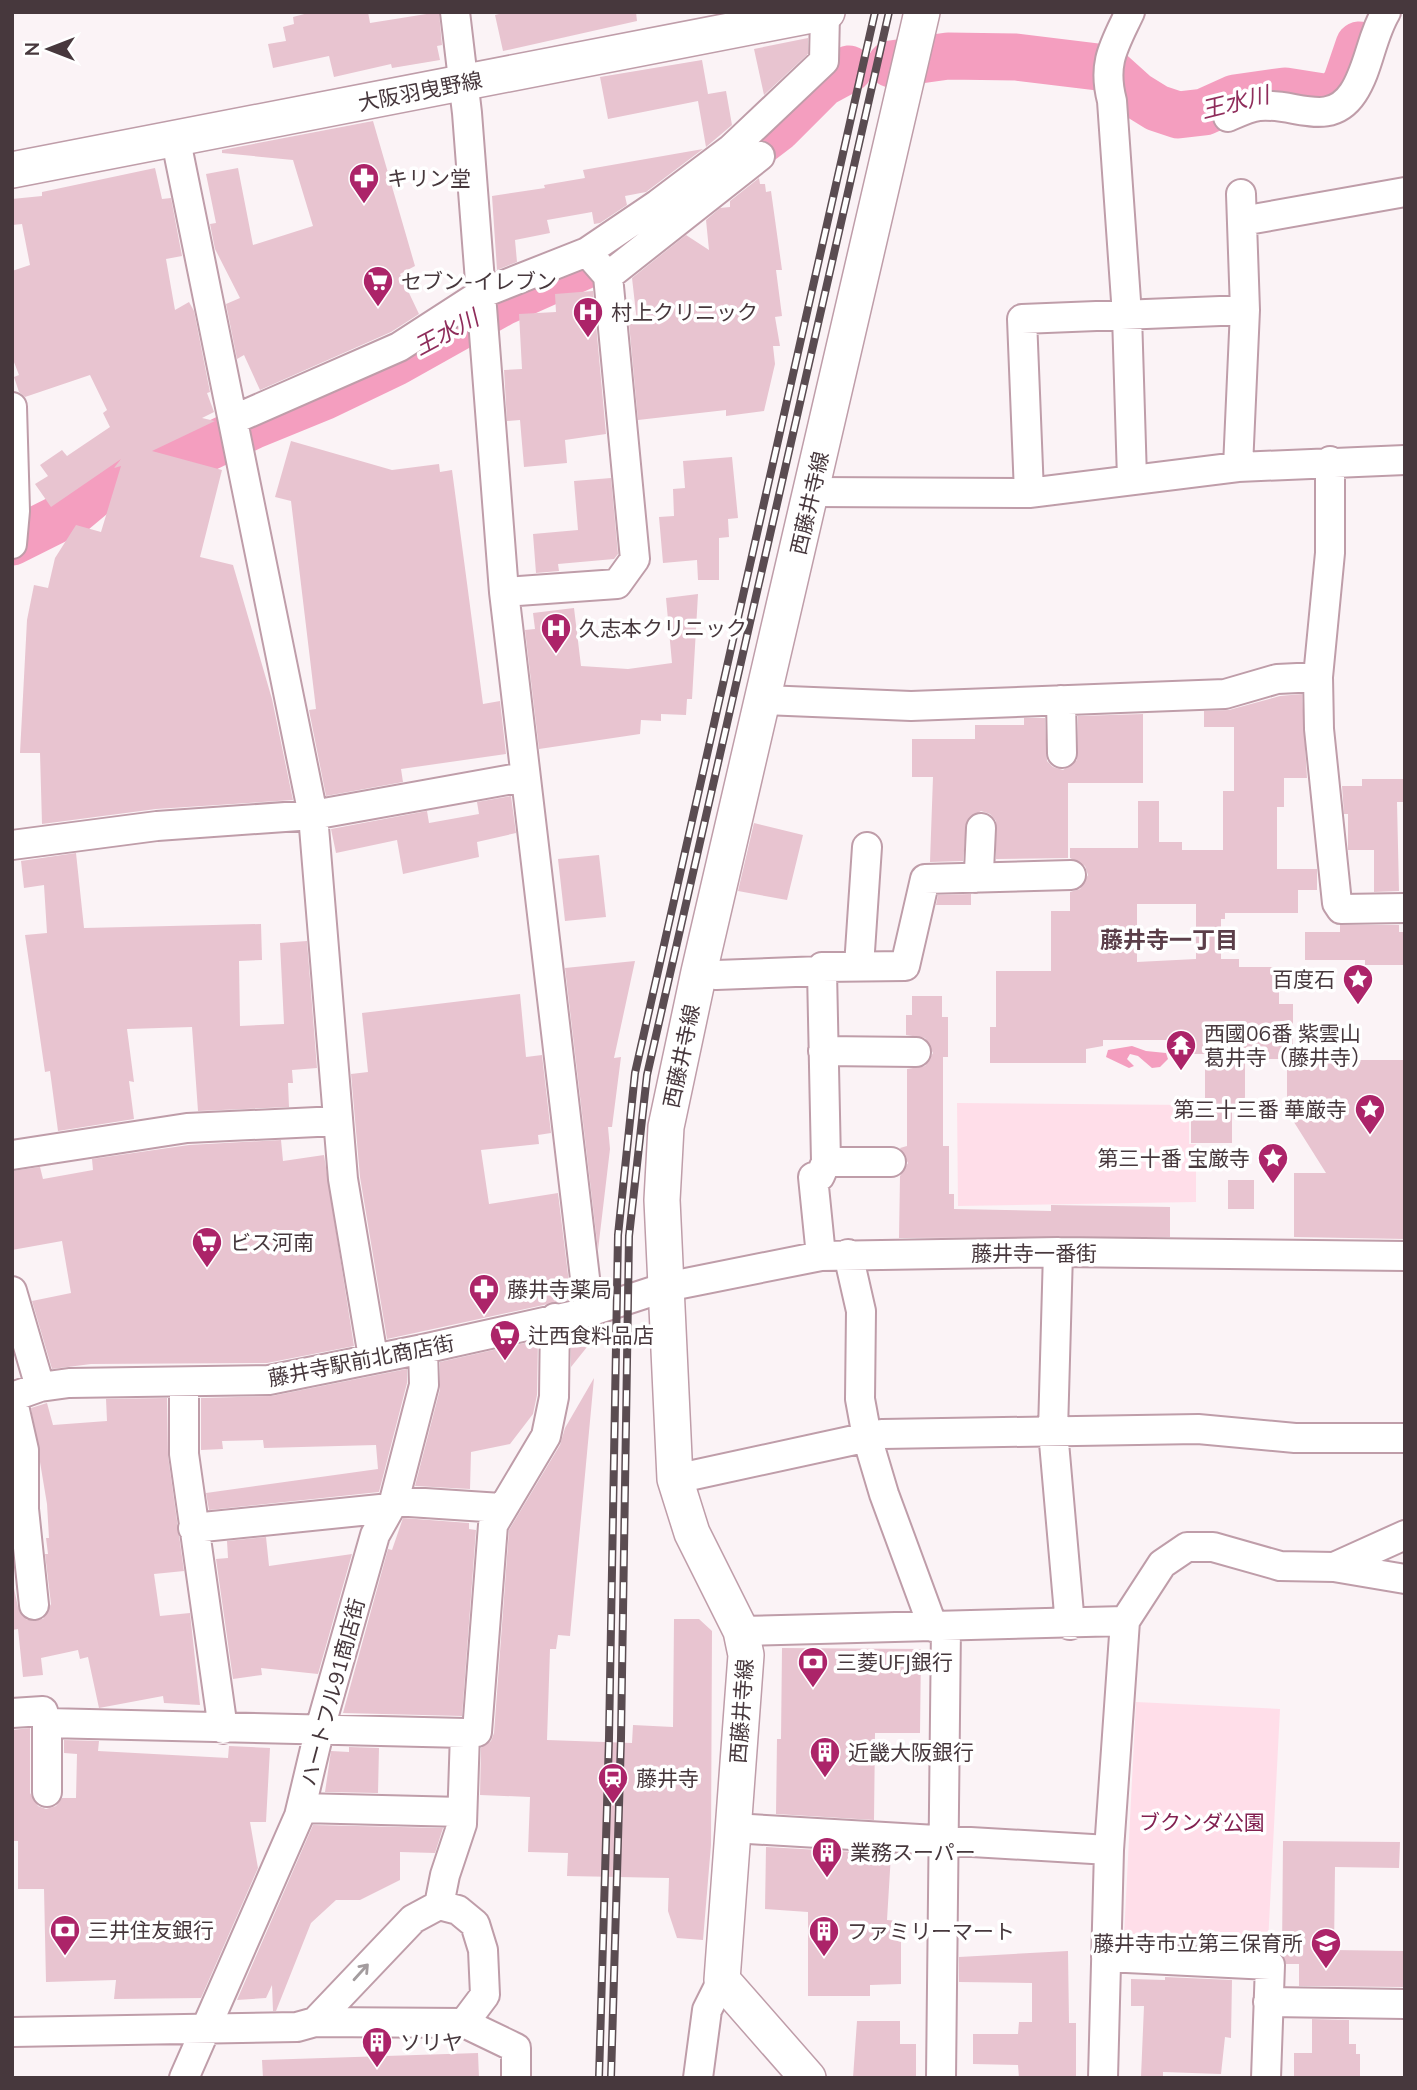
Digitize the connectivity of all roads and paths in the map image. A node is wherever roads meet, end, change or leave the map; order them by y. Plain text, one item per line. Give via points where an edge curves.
1 (456, 12) edge
2 (826, 12) edge
3 (922, 12) edge
4 (1130, 12) edge
5 (1387, 12) edge
6 (464, 82) junction
7 (1228, 117) dead end
8 (175, 136) junction
9 (760, 156) dead end
10 (12, 170) edge
11 (1405, 192) edge
12 (587, 252) junction
13 (608, 276) junction
14 (481, 294) junction
15 (1245, 310) junction
16 (1127, 315) junction
17 (12, 407) edge
18 (235, 419) junction
19 (1405, 460) edge
20 (1330, 461) junction
21 (1238, 467) junction
22 (1132, 479) junction
23 (811, 492) junction
24 (1028, 493) junction
25 (13, 534) edge
26 (504, 592) junction
27 (1318, 677) junction
28 (764, 700) junction
29 (1061, 700) junction
30 (1062, 753) dead end
31 (524, 777) junction
32 (313, 815) junction
33 (981, 828) dead end
34 (12, 845) edge
35 (867, 847) dead end
36 (1071, 875) dead end
37 (975, 878) junction
38 (1405, 908) edge
39 (859, 966) junction
40 (822, 971) junction
41 (699, 972) junction
42 (823, 1051) junction
43 (916, 1052) dead end
44 (338, 1121) junction
45 (12, 1155) edge
46 (826, 1162) junction
47 (891, 1162) dead end
48 (1058, 1252) junction
49 (835, 1255) junction
50 (1405, 1256) edge
51 (666, 1287) junction
52 (12, 1291) edge
53 (575, 1314) junction
54 (424, 1349) junction
55 (373, 1357) junction
56 (184, 1383) junction
57 (40, 1387) junction
58 (12, 1397) edge
59 (1053, 1431) junction
60 (867, 1437) junction
61 (1405, 1438) edge
62 (675, 1479) junction
63 (392, 1504) junction
64 (501, 1508) junction
65 (193, 1528) junction
66 (1405, 1535) edge
67 (1334, 1567) junction
68 (1405, 1579) edge
69 (34, 1605) dead end
70 (1125, 1621) junction
71 (1070, 1625) junction
72 (940, 1626) junction
73 (741, 1630) junction
74 (12, 1713) edge
75 (47, 1723) junction
76 (223, 1729) junction
77 (319, 1732) junction
78 (464, 1733) junction
79 (47, 1792) dead end
80 (301, 1808) junction
81 (462, 1812) junction
82 (732, 1828) junction
83 (945, 1840) junction
84 (1109, 1850) junction
85 (439, 1905) junction
86 (1105, 1957) junction
87 (722, 1980) junction
88 (1268, 2002) junction
89 (1405, 2004) edge
90 (315, 2022) junction
91 (464, 2023) junction
92 (208, 2027) junction
93 (12, 2032) edge
94 (184, 2078) edge
95 (516, 2078) edge
96 (698, 2078) edge
97 (808, 2078) edge
98 (941, 2078) edge
99 (1103, 2078) edge
100 (1266, 2078) edge

1 - 6 street
2 - 6 main road, 大阪羽曳野線
2 - 12 street via 824,61 731,149
3 - 23 main road, 西藤井寺線
4 - 16 street via 1107,70
5 - 7 street via 1377,27 1355,90 1341,108 1325,113 1256,106
6 - 8 main road, 大阪羽曳野線
6 - 14 street
8 - 10 main road, 大阪羽曳野線
8 - 18 street
9 - 13 street
11 - 15 street via 1241,208
12 - 13 street
12 - 14 street
13 - 26 street via 635,559 617,584
14 - 18 street via 399,347
14 - 26 street
15 - 16 street
15 - 21 street
16 - 22 street
16 - 24 street via 1022,319
17 - 25 street
18 - 32 street
19 - 20 street
20 - 21 street
20 - 27 street via 1330,553
21 - 22 street
22 - 24 street
23 - 24 street
23 - 28 main road, 西藤井寺線
26 - 31 street
27 - 29 street via 1276,679 1225,694
27 - 38 street via 1337,903 1341,909
28 - 29 street via 911,706
28 - 41 main road, 西藤井寺線
29 - 30 street
31 - 32 street
31 - 53 street
32 - 34 street via 157,826
32 - 44 street
33 - 37 street
35 - 39 street
36 - 37 street
37 - 39 street via 926,879 905,966
39 - 40 street via 822,967
40 - 41 street
40 - 42 street
41 - 51 main road, 西藤井寺線 via 666,1127 662,1200
42 - 43 street
42 - 46 street
44 - 45 street via 187,1128
44 - 55 street via 343,1179
46 - 47 street
46 - 49 street via 820,1176 813,1177
48 - 49 street, 藤井寺一番街
48 - 50 street, 藤井寺一番街
48 - 59 street
49 - 51 street, 藤井寺一番街
49 - 60 street via 861,1311 860,1399
51 - 53 street, 藤井寺駅前北商店街
51 - 62 main road, 西藤井寺線
52 - 57 street
53 - 54 street, 藤井寺駅前北商店街
53 - 64 street via 546,1436
54 - 55 street, 藤井寺駅前北商店街
54 - 63 street, ハートフル91商店街 via 424,1385
55 - 56 street, 藤井寺駅前北商店街 via 269,1380
56 - 57 street, 藤井寺駅前北商店街
56 - 65 street via 184,1454
57 - 58 street, 藤井寺駅前北商店街
58 - 69 street via 24,1450 24,1509
59 - 60 street
59 - 61 street via 1198,1429 1295,1438
59 - 71 street
60 - 62 street
60 - 72 street via 884,1494
62 - 73 main road, 西藤井寺線 via 692,1534
63 - 64 street
63 - 65 street
63 - 77 street, ハートフル91商店街 via 374,1535
64 - 78 street via 493,1525 477,1732
65 - 76 street
66 - 67 street
67 - 68 street
67 - 70 street via 1280,1566 1213,1547 1187,1548 1162,1564
70 - 71 street
70 - 84 street
71 - 72 street
72 - 73 street
72 - 83 street
73 - 82 main road, 西藤井寺線 via 746,1655
74 - 75 street via 43,1712
75 - 76 street
75 - 79 street
76 - 77 street
77 - 78 street
77 - 80 street, ハートフル91商店街
78 - 81 street
80 - 81 street
80 - 92 street, ハートフル91商店街
81 - 85 street
82 - 83 street
82 - 87 main road, 西藤井寺線
83 - 84 street
83 - 98 street
84 - 86 street
90 -> 85 street via 414,1919
85 - 91 street via 458,1910 475,1924 483,1950 485,1995
86 - 88 street via 1270,1965
86 - 99 street
87 - 96 street via 707,2010
87 - 97 main road
88 - 89 street
88 - 100 street
90 - 91 street
90 - 92 street via 298,2027
91 - 95 street via 516,2048
92 - 93 street
92 - 94 street, ハートフル91商店街

